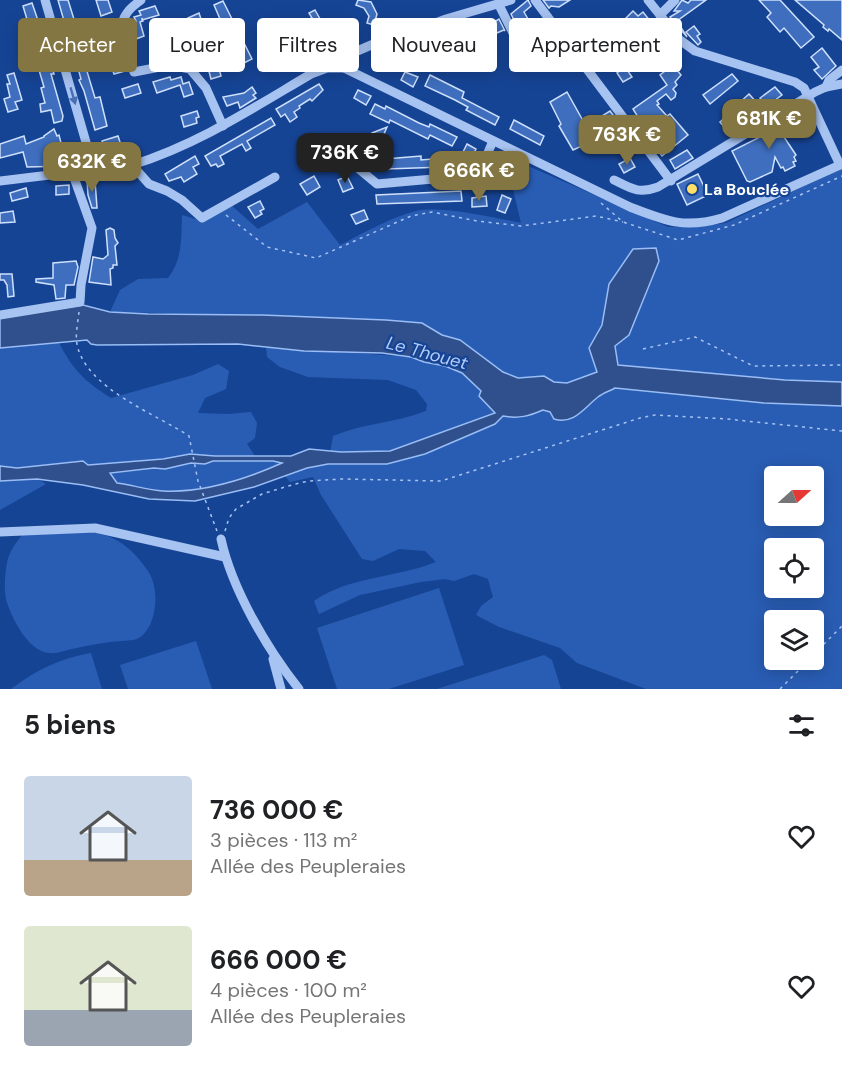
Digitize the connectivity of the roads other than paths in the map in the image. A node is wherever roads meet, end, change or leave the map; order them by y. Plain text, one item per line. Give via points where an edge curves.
1 (45, 0) edge
2 (141, 0) edge
3 (511, 0) edge
4 (535, 0) edge
5 (648, 0) edge
6 (675, 0) edge
7 (474, 5) edge
8 (499, 5) junction
9 (660, 15) junction
10 (509, 24) edge
11 (359, 50) edge
12 (149, 69) edge
13 (842, 70) edge
14 (193, 72) edge
15 (316, 72) edge
16 (352, 72) edge
17 (842, 84) edge
18 (826, 87) junction
19 (809, 96) junction
20 (222, 126) junction
21 (493, 141) junction
22 (132, 165) junction
23 (841, 165) edge
24 (359, 169) dead end
25 (94, 170) junction
26 (72, 172) junction
27 (275, 177) dead end
28 (614, 180) dead end
29 (0, 181) edge
30 (671, 181) junction
31 (0, 315) edge
32 (0, 532) edge
33 (221, 539) road end
34 (225, 556) junction
35 (270, 649) junction
36 (281, 689) edge
37 (299, 689) edge

1 -> 25 street
2 - 12 street via 127,13 121,34 134,72
3 - 8 street
4 - 30 street
5 - 9 street
6 - 9 street
7 - 8 street
7 - 11 street
8 - 10 street
9 - 19 street via 694,51 795,82
13 - 18 street
14 - 20 street via 206,88
15 - 20 street
16 - 21 street
17 - 18 street
18 - 19 street
19 - 23 street
19 - 30 street
20 - 22 street
21 - 23 street via 630,207 679,224 722,218
21 - 24 street via 478,175 377,184
22 - 25 street
22 - 27 street via 149,184 182,200 202,218
25 - 26 street
26 - 29 street
26 - 31 street via 92,228 80,302
28 - 30 street via 644,192
32 - 34 street via 95,528
33 - 34 street
34 - 35 street
35 - 36 street
35 - 37 street

